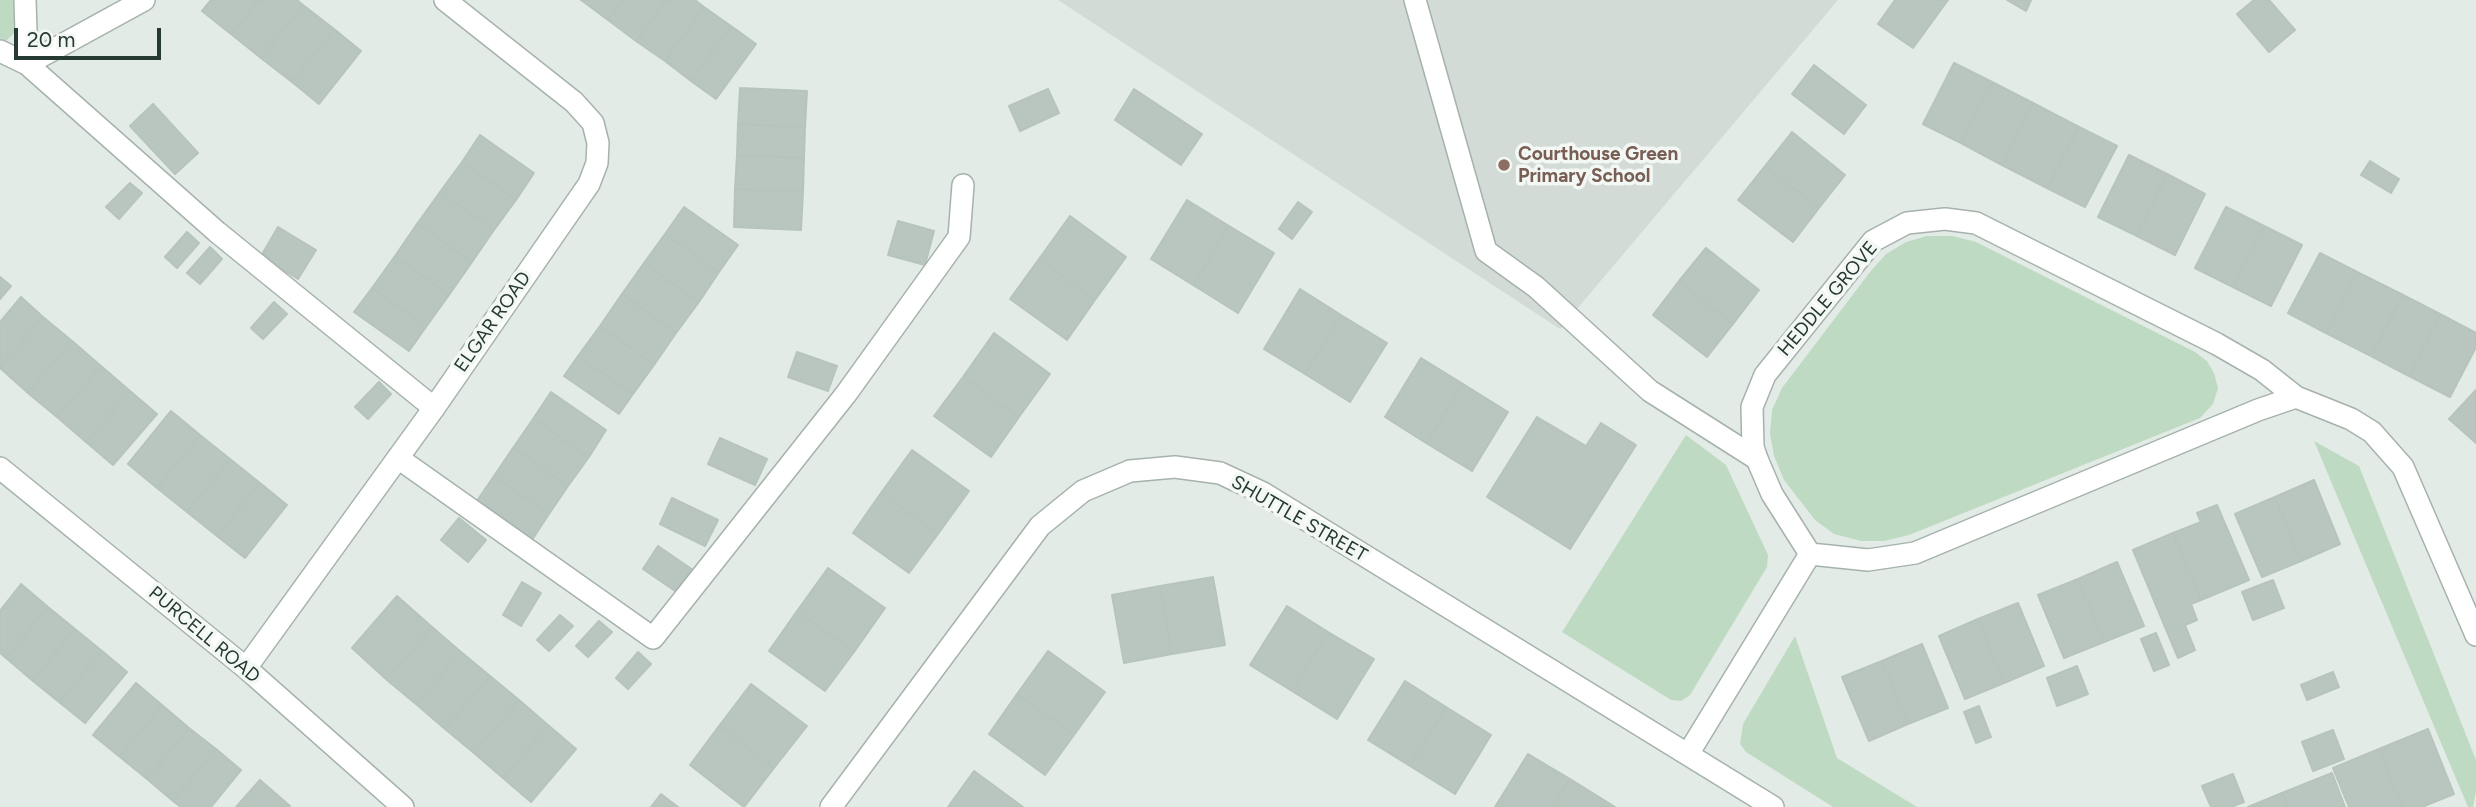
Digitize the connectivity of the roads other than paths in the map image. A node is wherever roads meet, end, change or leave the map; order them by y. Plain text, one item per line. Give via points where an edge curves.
1 (25, 0) edge
2 (144, 0) edge
3 (445, 0) edge
4 (1415, 0) edge
5 (0, 51) edge
6 (27, 64) junction
7 (963, 185) dead end
8 (2296, 397) junction
9 (434, 408) junction
10 (398, 458) junction
11 (1757, 459) junction
12 (0, 468) edge
13 (1810, 554) junction
14 (2476, 635) edge
15 (246, 668) junction
16 (1688, 754) junction
17 (403, 807) edge
18 (831, 807) edge
19 (1773, 807) edge

1 - 6 street
2 - 6 street
3 - 9 street, ELGAR ROAD via 575,102 593,122 598,143 589,184
4 - 11 street via 1486,251 1536,286 1650,391
5 - 6 street
6 - 9 street via 217,232
7 - 10 street via 959,237 846,394 653,638
8 - 11 street, HEDDLE GROVE via 2217,344 1976,223 1945,219 1908,223 1872,241 1765,375 1752,407
8 - 13 street via 1914,553 1868,560
8 - 14 street, HEDDLE GROVE via 2372,432 2403,467
9 - 10 street, ELGAR ROAD
10 - 15 street, ELGAR ROAD
11 - 13 street, HEDDLE GROVE via 1772,494
12 - 15 street, PURCELL ROAD
13 - 16 street
15 - 17 street, PURCELL ROAD
16 - 18 street, SHUTTLE STREET via 1262,493 1220,474 1175,467 1130,471 1083,491 1040,526
16 - 19 street, SHUTTLE STREET

